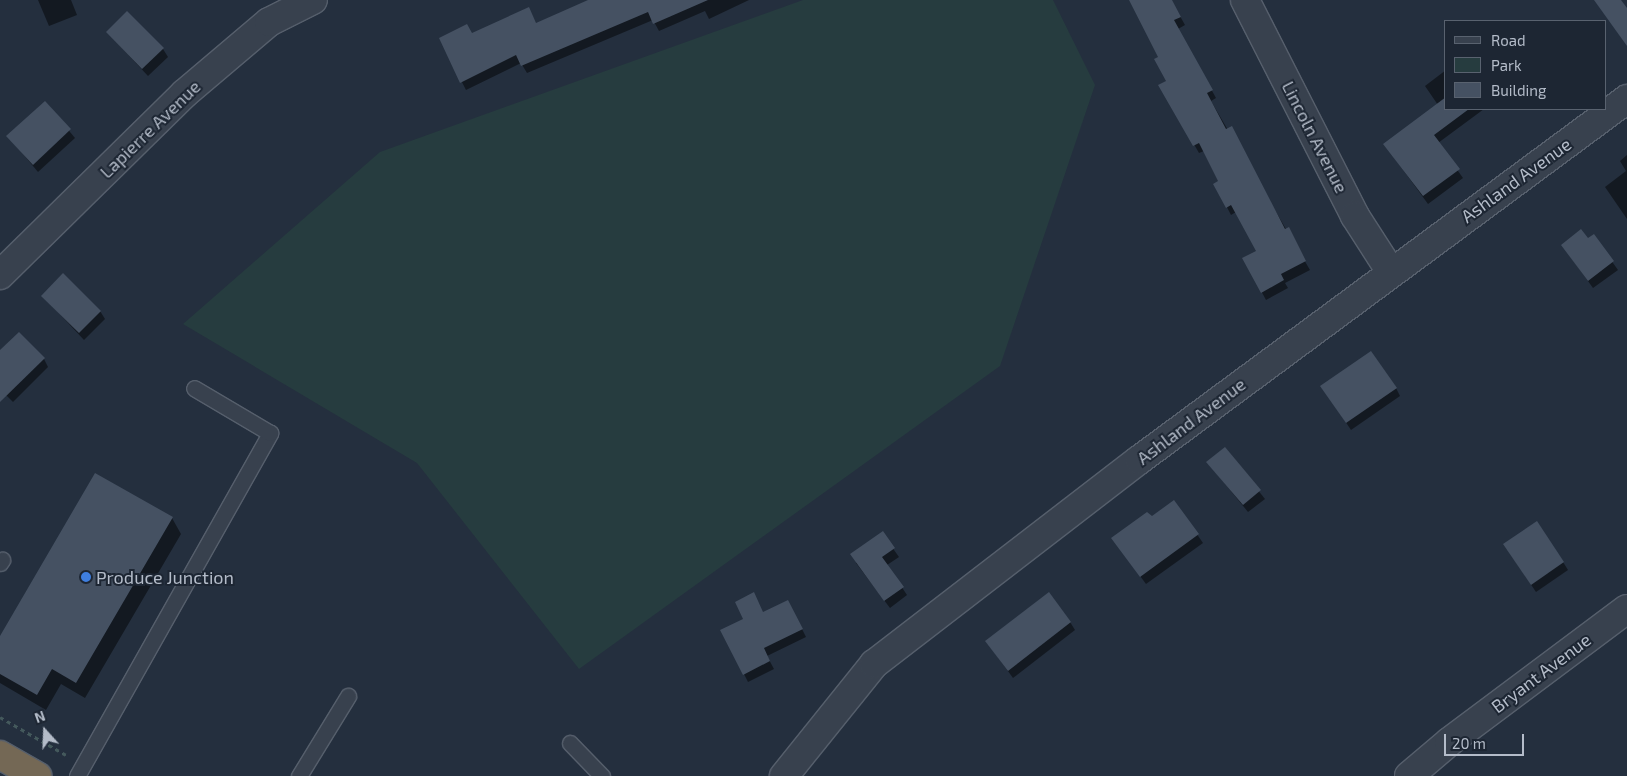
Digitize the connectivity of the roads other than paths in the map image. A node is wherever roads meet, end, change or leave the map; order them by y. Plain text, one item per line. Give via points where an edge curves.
1 (313, 0) edge
2 (1245, 0) edge
3 (1627, 99) edge
4 (1390, 272) junction
5 (0, 275) edge
6 (194, 388) dead end
7 (1627, 609) edge
8 (348, 696) dead end
9 (570, 743) dead end
10 (80, 771) edge
11 (299, 776) edge
12 (602, 776) edge
13 (784, 776) edge
14 (1409, 776) edge

1 - 5 street, Lapierre Avenue via 270,22 184,94
2 - 4 street, Lincoln Avenue via 1355,216
3 - 4 street, Ashland Avenue
4 - 13 street, Ashland Avenue via 874,664
6 - 10 lane via 270,433
7 - 14 street, Bryant Avenue via 1449,742
8 - 11 lane
9 - 12 lane

